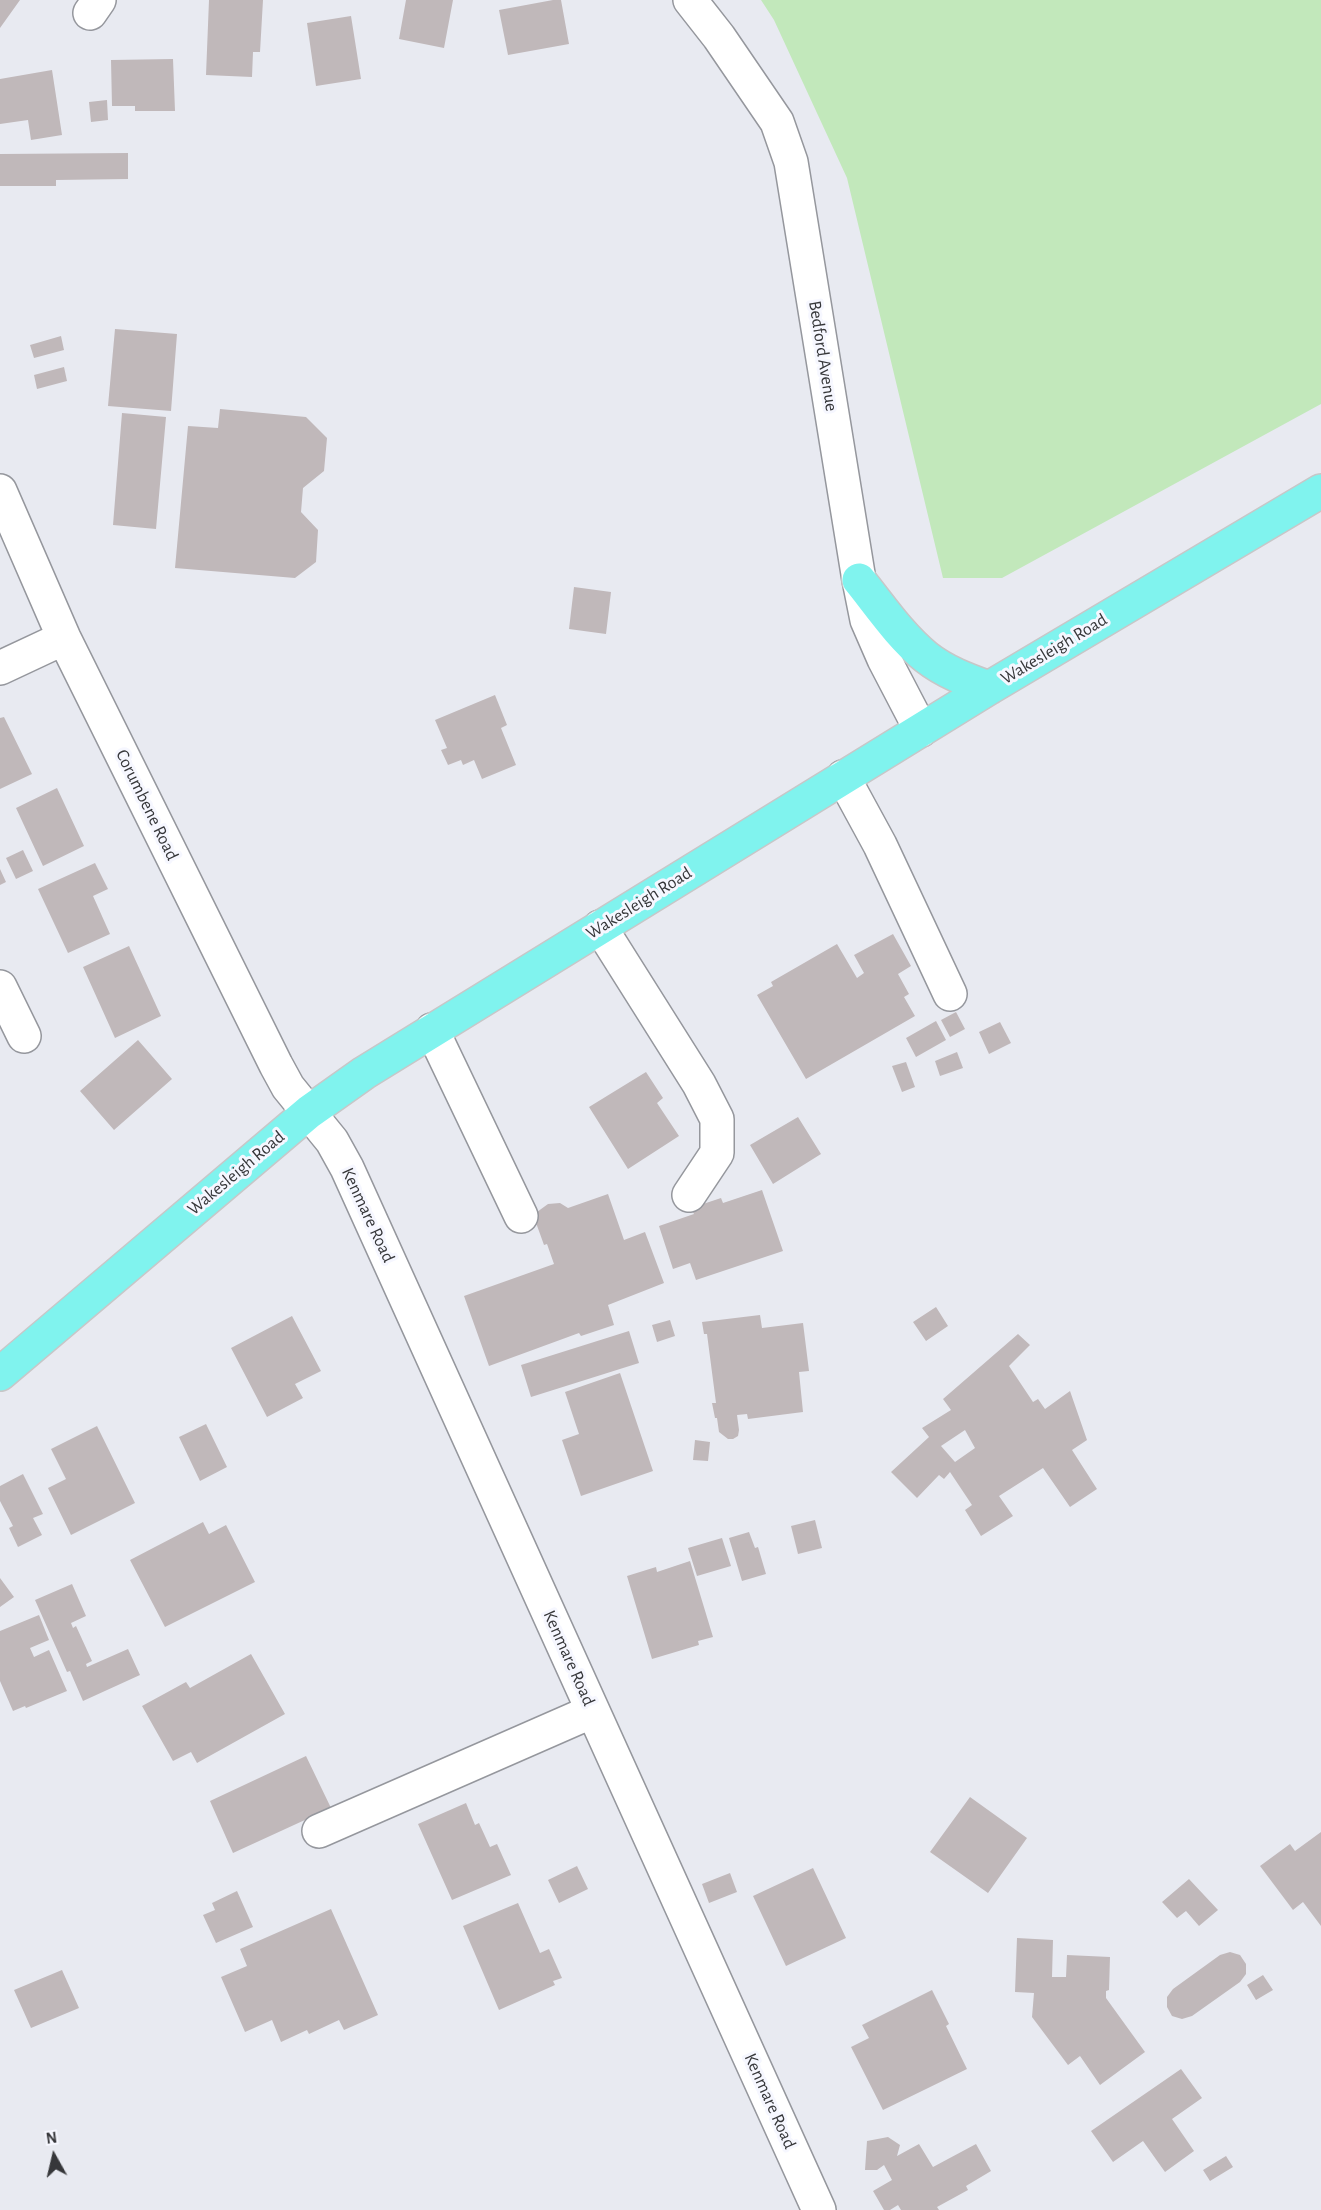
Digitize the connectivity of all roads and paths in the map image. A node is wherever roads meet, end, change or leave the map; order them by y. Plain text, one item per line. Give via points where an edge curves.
1 (690, 0) edge
2 (0, 491) edge
3 (1321, 491) edge
4 (859, 580) junction
5 (64, 638) junction
6 (0, 668) edge
7 (989, 688) junction
8 (921, 729) junction
9 (843, 777) junction
10 (600, 927) junction
11 (0, 987) edge
12 (950, 994) dead end
13 (432, 1030) junction
14 (24, 1036) dead end
15 (309, 1112) junction
16 (689, 1195) dead end
17 (521, 1216) dead end
18 (0, 1374) edge
19 (593, 1711) junction
20 (319, 1831) dead end
21 (819, 2210) edge

1 - 4 street, Bedford Avenue via 777,122 791,162
2 - 5 street, Corumbene Road
3 - 7 main road, Wakesleigh Road
4 - 7 main road via 925,656 960,677
4 - 8 street, Bedford Avenue via 871,629
5 - 6 street
5 - 15 street, Corumbene Road via 276,1065
7 - 8 main road, Wakesleigh Road
8 - 9 main road, Wakesleigh Road
9 - 10 main road, Wakesleigh Road
9 - 12 street via 880,845
10 - 13 main road, Wakesleigh Road
10 - 16 street via 717,1119 717,1153
11 - 14 street
13 - 15 main road, Wakesleigh Road
13 - 17 street
15 - 18 main road, Wakesleigh Road
15 - 19 street, Kenmare Road via 347,1168
19 - 20 street
19 - 21 street, Kenmare Road

